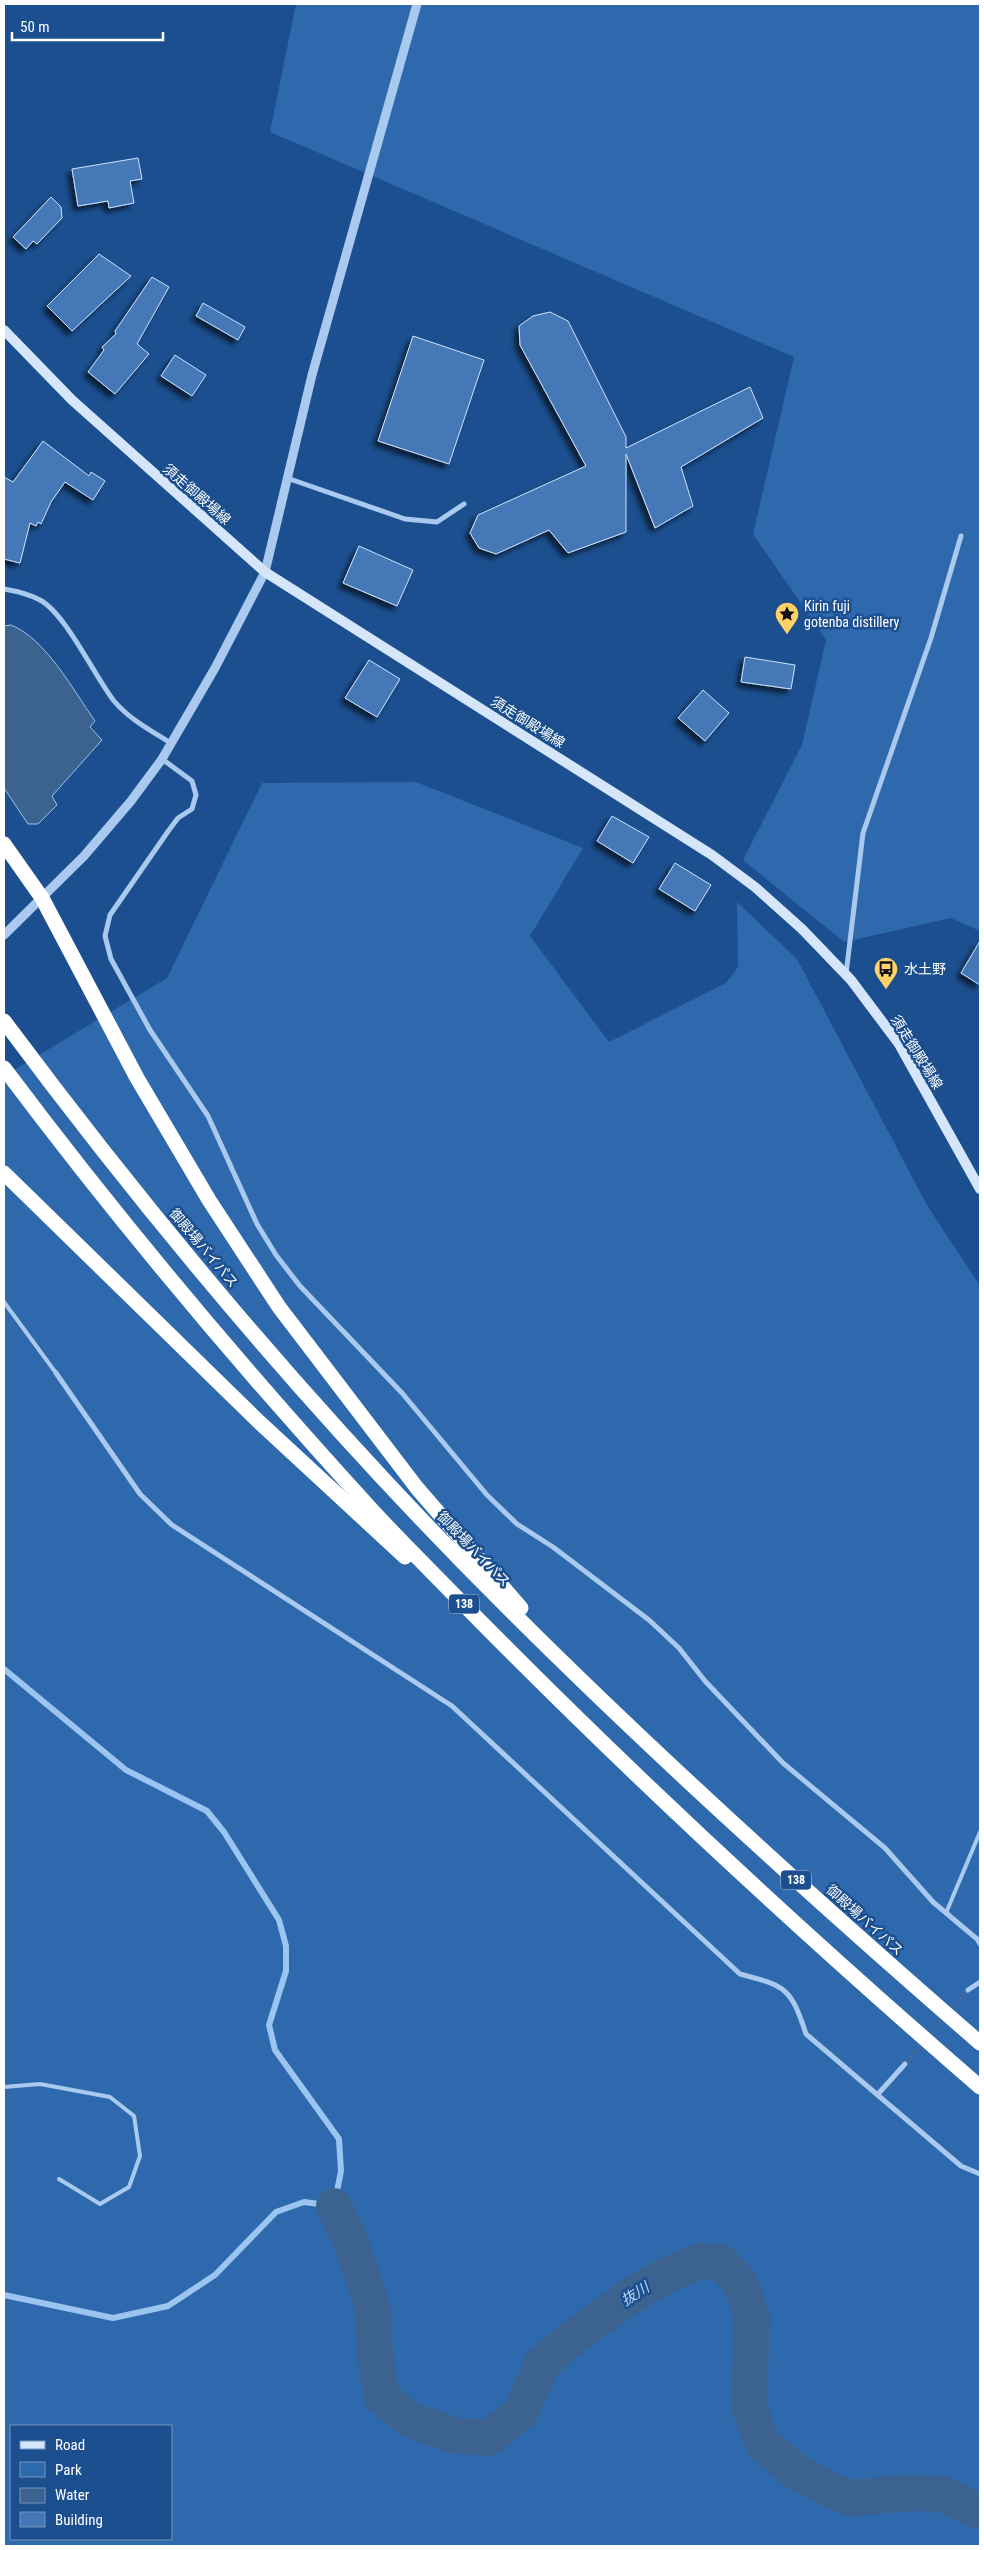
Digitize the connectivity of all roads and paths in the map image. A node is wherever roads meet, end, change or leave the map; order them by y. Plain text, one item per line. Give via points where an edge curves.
1 (417, 4) edge
2 (4, 330) edge
3 (287, 478) junction
4 (464, 504) dead end
5 (961, 536) dead end
6 (265, 572) junction
7 (4, 589) edge
8 (172, 744) junction
9 (162, 758) junction
10 (4, 844) edge
11 (42, 898) junction
12 (4, 935) edge
13 (846, 976) junction
14 (4, 1021) edge
15 (4, 1068) edge
16 (4, 1173) edge
17 (980, 1189) edge
18 (4, 1302) edge
19 (56, 1374) joint
20 (543, 1685) junction
21 (617, 1713) junction
22 (980, 1832) edge
23 (946, 1913) junction
24 (980, 1944) edge
25 (980, 1982) edge
26 (968, 1990) tunnel mouth
27 (980, 2043) edge
28 (905, 2064) tunnel mouth
29 (980, 2087) edge
30 (4, 2088) edge
31 (878, 2094) junction
32 (980, 2174) edge
33 (59, 2179) dead end

1 - 3 street via 312,375
2 - 6 main road, 須走御殿場線 via 72,400
3 - 4 street via 405,519 436,522
3 - 6 street
5 - 13 street via 931,638 863,833
6 - 8 street
6 - 13 main road, 須走御殿場線 via 712,855 756,887
7 - 8 street via 42,601 66,628 114,701 132,719
8 - 9 street
9 - 11 street via 131,801 84,856
9 - 23 street via 192,781 196,795 192,809 168,830 110,915 106,936 111,960 150,1030 208,1116 257,1224 276,1255 300,1286 402,1393 487,1494 517,1524 553,1547 649,1620 679,1648 704,1681 783,1763 884,1848
10 - 11 highway
11 - 12 street
11 - 21 highway via 137,1078 208,1200 279,1307 417,1488
13 - 17 main road, 須走御殿場線 via 899,1044
14 - 21 highway, 御殿場バイパス / 138 via 140,1197 273,1356 508,1608
15 - 20 highway, 138 via 255,1378 375,1513
16 - 20 highway via 257,1420
18 - 19 lane
19 - 31 street via 140,1494 172,1525 452,1706 740,1974 777,1984 796,2004 806,2034
20 - 29 highway, 138 via 834,1960
21 - 27 highway, 御殿場バイパス / 138 via 853,1933
22 - 23 lane
23 - 24 street
25 - 26 street
28 - 31 street
30 - 33 lane via 40,2084 110,2098 134,2116 140,2156 129,2187 100,2204
31 - 32 street via 961,2166

